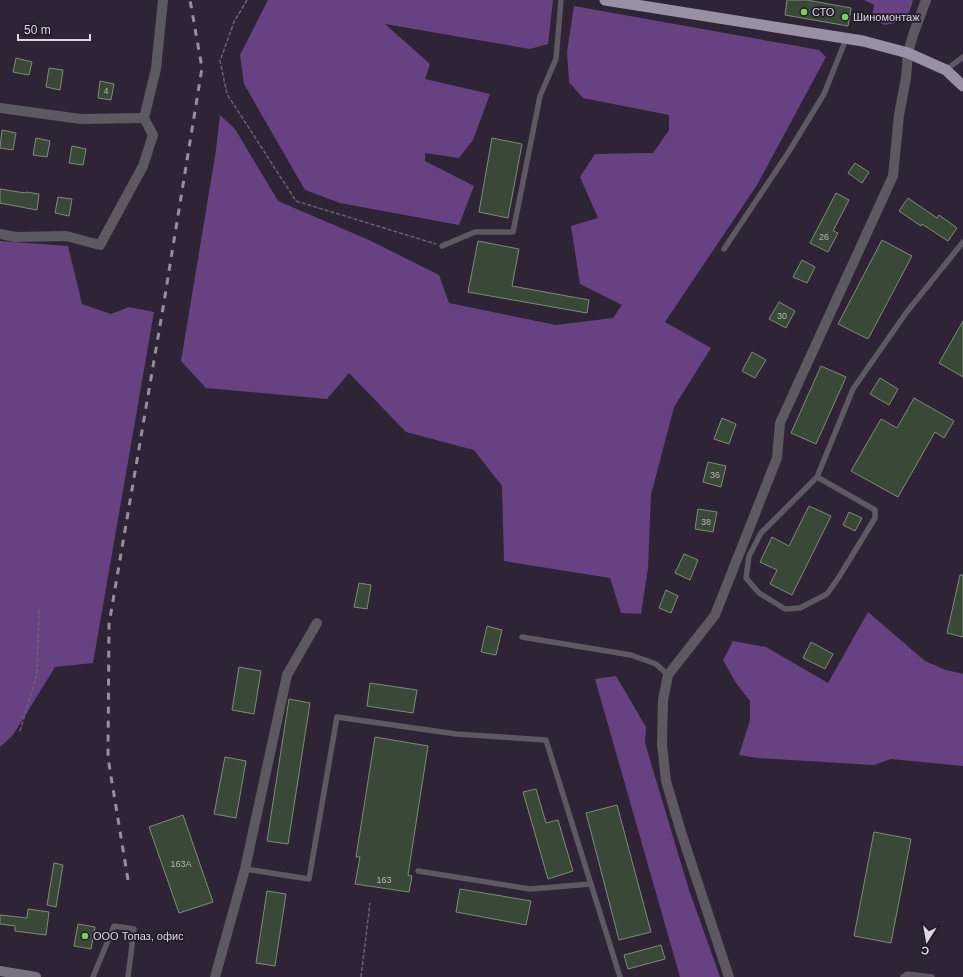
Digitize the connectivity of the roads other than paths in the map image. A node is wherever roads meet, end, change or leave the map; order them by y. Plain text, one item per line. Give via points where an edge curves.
1 (163, 0) edge
2 (561, 0) edge
3 (605, 0) edge
4 (926, 0) edge
5 (644, 3) edge
6 (846, 39) junction
7 (908, 53) junction
8 (963, 57) edge
9 (946, 70) junction
10 (963, 86) edge
11 (0, 108) edge
12 (144, 118) junction
13 (0, 234) edge
14 (963, 242) edge
15 (442, 246) road end
16 (724, 249) dead end
17 (817, 477) junction
18 (317, 623) dead end
19 (522, 637) dead end
20 (668, 675) junction
21 (245, 869) junction
22 (418, 871) dead end
23 (590, 884) junction
24 (0, 971) edge
25 (36, 977) edge
26 (93, 977) edge
27 (128, 977) edge
28 (216, 977) edge
29 (620, 977) edge
30 (729, 977) edge
31 (903, 977) edge
32 (932, 977) edge

1 - 12 street via 156,69
2 - 15 lane via 556,59 540,96 513,232 475,232
3 - 5 highway
4 - 7 street
5 - 6 highway
6 - 7 highway
6 - 16 lane via 824,94
7 - 9 highway
7 - 20 street via 893,176 780,423 777,458 715,615
8 - 9 lane
9 - 10 highway
11 - 12 street via 82,119
12 - 13 street via 153,135 143,166 100,245 66,236 15,237
14 - 17 lane via 906,313 853,389
17 - 17 lane via 875,510 875,518 827,594 800,608 785,609 759,592 746,578 749,556 761,533
18 - 21 street via 287,675
19 - 20 lane via 631,655 656,664
20 - 30 street via 663,700 662,744 666,781
21 - 23 lane via 309,878 337,717 456,734 546,740
21 - 28 street
22 - 23 lane via 530,889
23 - 29 lane
24 - 25 main road
26 - 27 lane via 114,926 134,929
31 - 32 lane via 907,974

